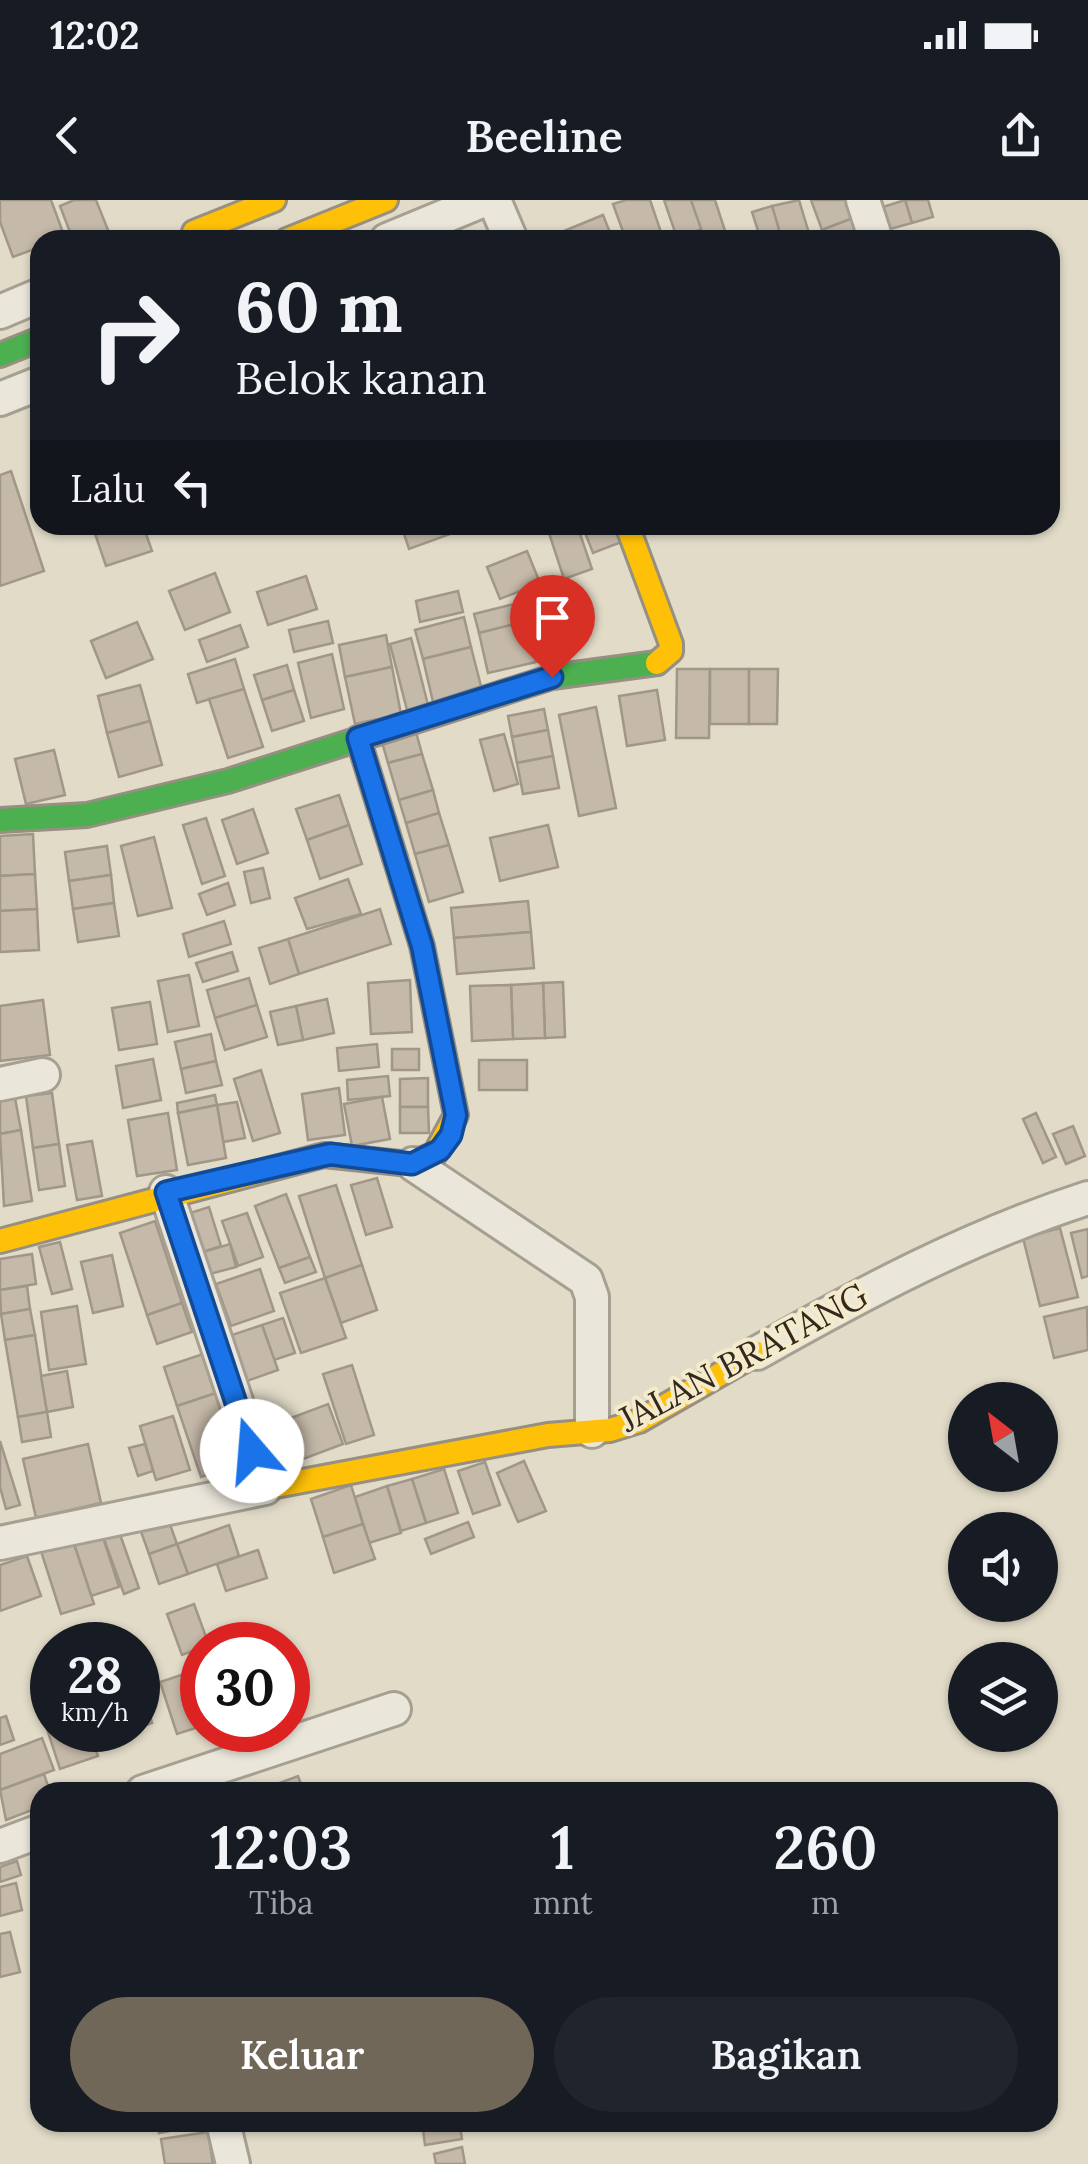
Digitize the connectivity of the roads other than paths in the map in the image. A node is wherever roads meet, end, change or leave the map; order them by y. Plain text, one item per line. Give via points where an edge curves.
1 (274, 200) edge
2 (386, 200) edge
3 (484, 200) edge
4 (494, 200) edge
5 (863, 200) edge
6 (193, 230) edge
7 (312, 230) edge
8 (411, 230) edge
9 (507, 230) edge
10 (873, 230) edge
11 (30, 299) edge
12 (0, 312) edge
13 (30, 343) edge
14 (0, 355) edge
15 (30, 387) edge
16 (0, 399) edge
17 (630, 535) edge
18 (358, 738) junction
19 (0, 820) edge
20 (44, 1074) dead end
21 (0, 1084) edge
22 (412, 1164) junction
23 (166, 1192) junction
24 (1088, 1198) edge
25 (0, 1241) edge
26 (757, 1353) joint
27 (592, 1432) junction
28 (265, 1488) junction
29 (0, 1542) edge
30 (394, 1709) dead end
31 (174, 1782) edge
32 (30, 1835) edge
33 (0, 1846) edge
34 (225, 2132) edge
35 (232, 2164) edge

1 - 6 street
2 - 7 street
3 - 8 street
4 - 9 street
5 - 10 street
11 - 12 street
13 - 14 street
15 - 16 street
17 - 18 street via 671,644 658,663 552,677
18 - 19 street via 228,781 87,815
18 - 22 street via 422,946 456,1115 440,1150
20 - 21 street
22 - 23 street via 330,1154
22 - 27 street via 586,1280 592,1297
23 - 25 street
23 - 28 street
24 - 26 street, JALAN BRATANG via 1005,1224 882,1282
26 - 27 street, JALAN BRATANG via 639,1421
27 - 28 street, JALAN BRATANG
28 - 29 street
30 - 31 street
32 - 33 street
34 - 35 street

